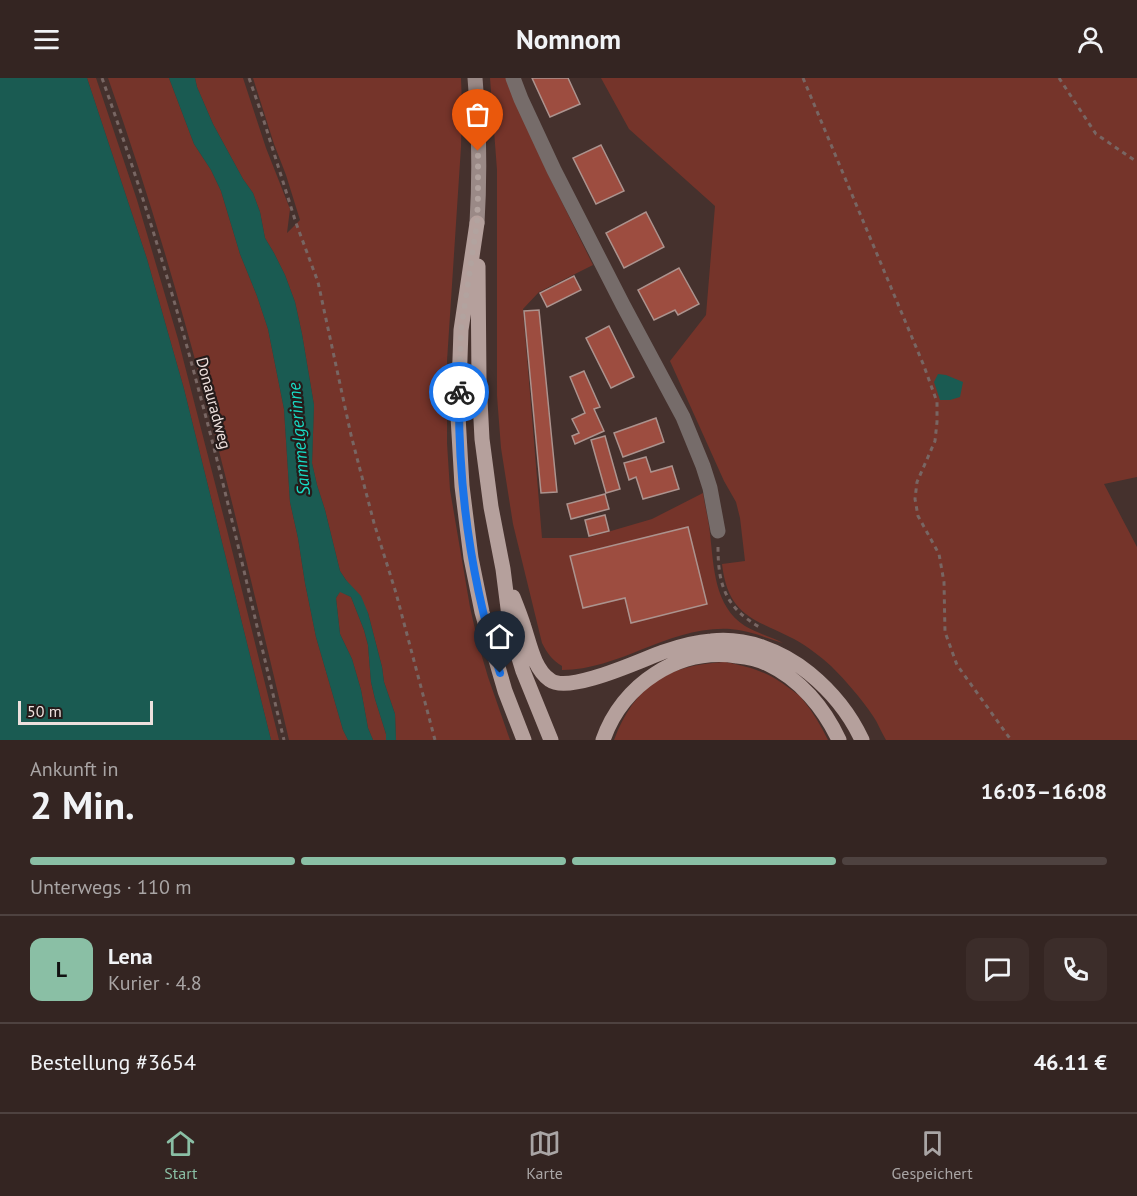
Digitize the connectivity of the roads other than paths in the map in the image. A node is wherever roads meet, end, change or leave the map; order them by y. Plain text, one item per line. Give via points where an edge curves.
1 (474, 78) edge
2 (513, 78) edge
3 (477, 223) junction
4 (718, 531) dead end
5 (503, 569) junction
6 (524, 740) edge
7 (550, 740) edge
8 (603, 740) edge
9 (839, 740) edge
10 (862, 740) edge

1 - 3 main road
2 - 4 street via 554,170 693,439
3 - 5 main road via 482,439
3 - 6 main road via 461,330 458,416 462,486 482,612 505,692
5 - 7 main road via 511,632
5 - 10 main road via 535,660 551,681 575,683 694,643 713,640 753,644 797,663 817,680 846,711
8 - 9 main road via 627,697 647,679 677,663 713,654 750,658 782,671 812,696

